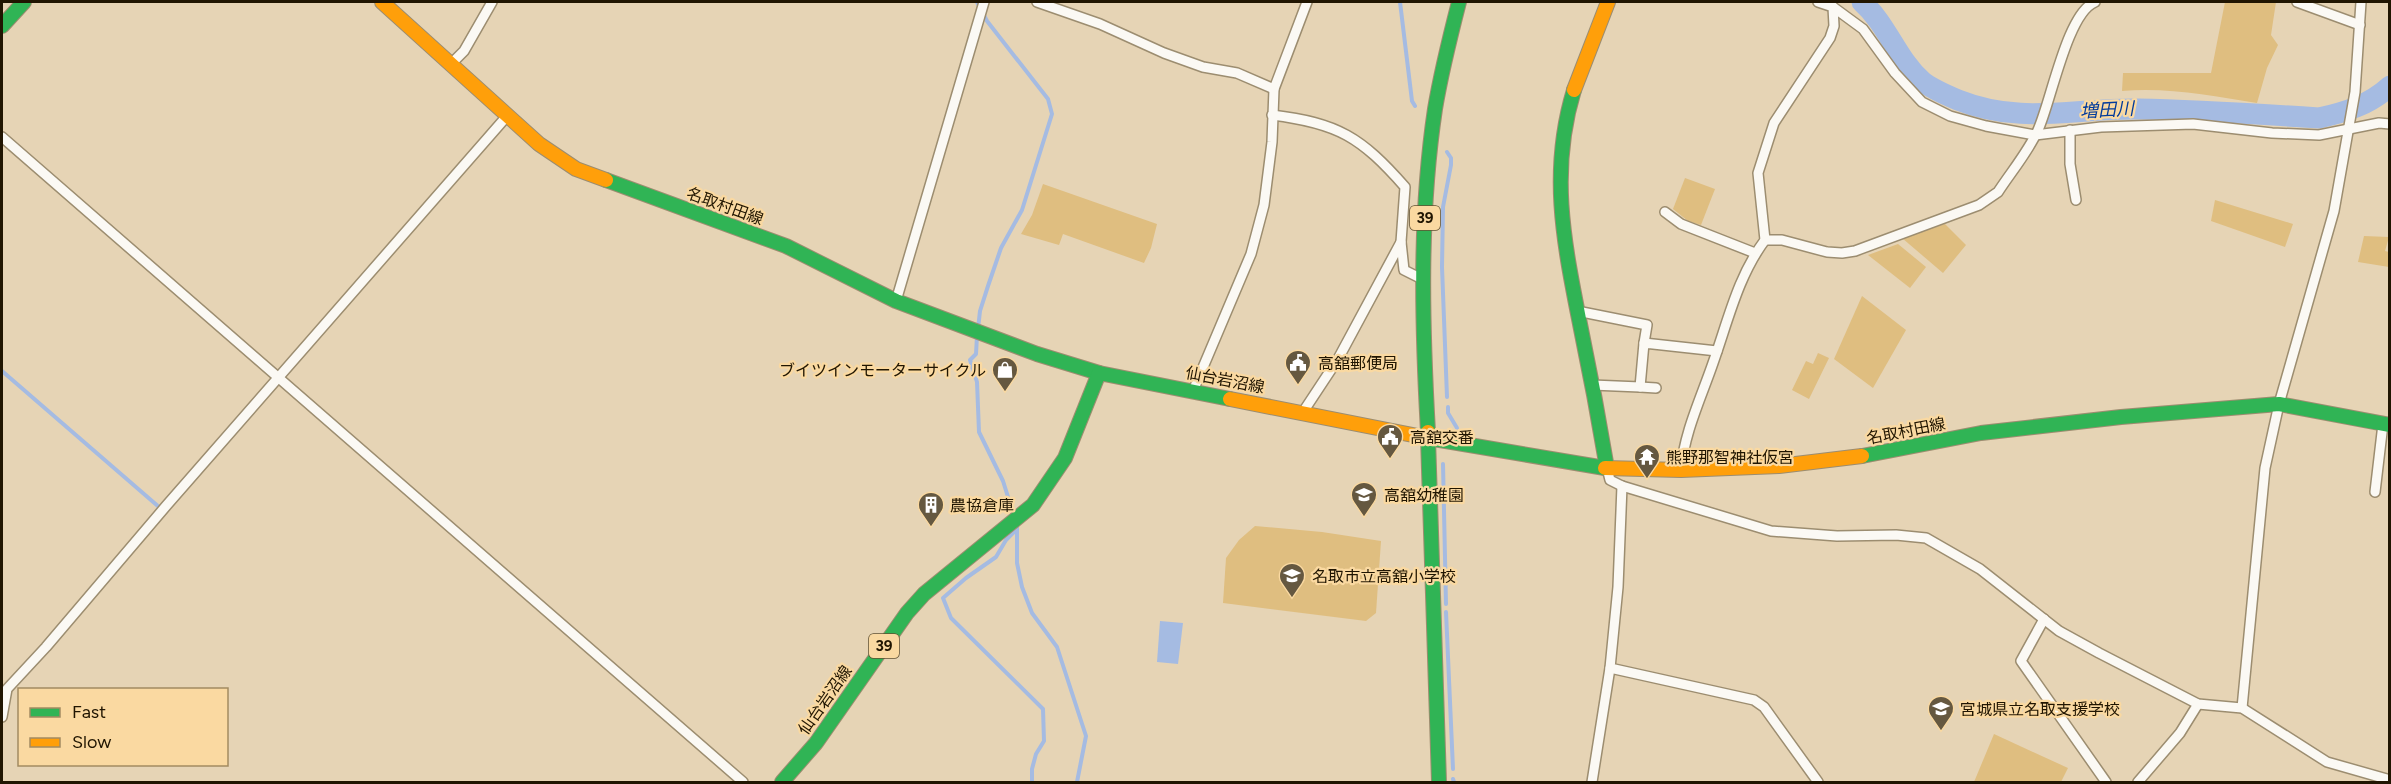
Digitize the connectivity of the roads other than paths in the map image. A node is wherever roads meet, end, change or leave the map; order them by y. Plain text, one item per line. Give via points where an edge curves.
1 (24, 2) edge
2 (382, 2) edge
3 (492, 2) edge
4 (1037, 2) edge
5 (1307, 2) edge
6 (1459, 2) edge
7 (1608, 2) edge
8 (1818, 2) edge
9 (2296, 2) edge
10 (2090, 3) edge
11 (2362, 4) edge
12 (984, 5) edge
13 (1833, 7) junction
14 (2360, 25) junction
15 (2, 26) edge
16 (454, 61) junction
17 (1274, 89) junction
18 (1272, 115) junction
19 (507, 116) junction
20 (2390, 124) edge
21 (2350, 127) junction
22 (2070, 130) junction
23 (2036, 132) junction
24 (2, 137) edge
25 (2076, 200) dead end
26 (1665, 212) dead end
27 (1765, 240) junction
28 (1401, 242) junction
29 (1755, 254) junction
30 (1424, 280) junction
31 (896, 301) junction
32 (1577, 310) junction
33 (1644, 343) junction
34 (1717, 351) junction
35 (1099, 373) junction
36 (279, 378) junction
37 (1592, 386) junction
38 (1640, 387) junction
39 (1656, 388) dead end
40 (1192, 391) junction
41 (2279, 404) junction
42 (1303, 412) junction
43 (2386, 425) edge
44 (1428, 438) junction
45 (1607, 468) junction
46 (1682, 470) junction
47 (1622, 486) junction
48 (2375, 492) dead end
49 (2044, 619) junction
50 (1610, 668) junction
51 (2198, 704) junction
52 (2242, 708) junction
53 (2, 717) edge
54 (2390, 780) edge
55 (743, 783) edge
56 (782, 783) edge
57 (1439, 783) edge
58 (1592, 783) edge
59 (1818, 783) edge
60 (2106, 783) edge
61 (2138, 783) edge

1 - 15 main road
2 - 16 main road, 名取村田線
3 - 16 street
4 - 17 street via 1100,24 1164,53 1203,67 1238,73
5 - 17 street
6 - 30 main road, 39 via 1445,48 1433,117
7 - 32 main road via 1580,68 1560,151 1563,233
8 - 13 street
9 - 14 street
10 - 23 street via 2073,30
11 - 14 street
12 - 31 street
13 - 23 street via 1863,28 1909,90 1930,107 1964,121
13 - 27 street via 1830,38 1774,123 1758,173
14 - 21 street
16 - 19 main road, 名取村田線
17 - 18 street
18 - 28 street via 1309,119 1350,135 1382,160 1406,187
18 - 40 street via 1267,184 1251,254
19 - 31 main road, 名取村田線 via 576,169 786,246
19 - 36 street
20 - 21 street
21 - 22 street via 2319,135 2193,124
21 - 41 street via 2334,211
22 - 23 street
22 - 25 street
23 - 27 street via 1998,192 1979,205 1855,251 1827,252 1782,240
24 - 36 street
26 - 29 street via 1682,224
27 - 29 street
28 - 30 street via 1404,270
28 - 42 street via 1338,359
29 - 34 street
30 - 44 main road, 39
31 - 35 main road, 名取村田線
32 - 33 street via 1647,325
32 - 37 main road
33 - 34 street
33 - 38 street
34 - 46 street via 1686,440
35 - 40 main road, 仙台岩沼線
35 - 56 main road, 仙台岩沼線 / 39 via 1065,458 1052,480 1022,516 918,600 816,743
36 - 53 street via 7,688
36 - 55 street
37 - 38 street
37 - 45 main road
38 - 39 street
40 - 42 main road, 仙台岩沼線
41 - 43 main road, 名取村田線
41 - 46 main road, 名取村田線 via 1981,433 1840,460
41 - 52 street via 2265,468
42 - 44 main road, 仙台岩沼線
43 - 48 street
44 - 45 main road, 名取村田線
44 - 57 main road
45 - 46 main road, 名取村田線
45 - 47 street via 1610,480
47 - 49 street via 1771,531 1926,538 1980,568
47 - 50 street
49 - 51 street via 2099,653
49 - 60 street via 2021,661
50 - 58 street
50 - 59 street via 1754,700 1764,707
51 - 52 street
51 - 61 street via 2180,733
52 - 54 street via 2327,762

